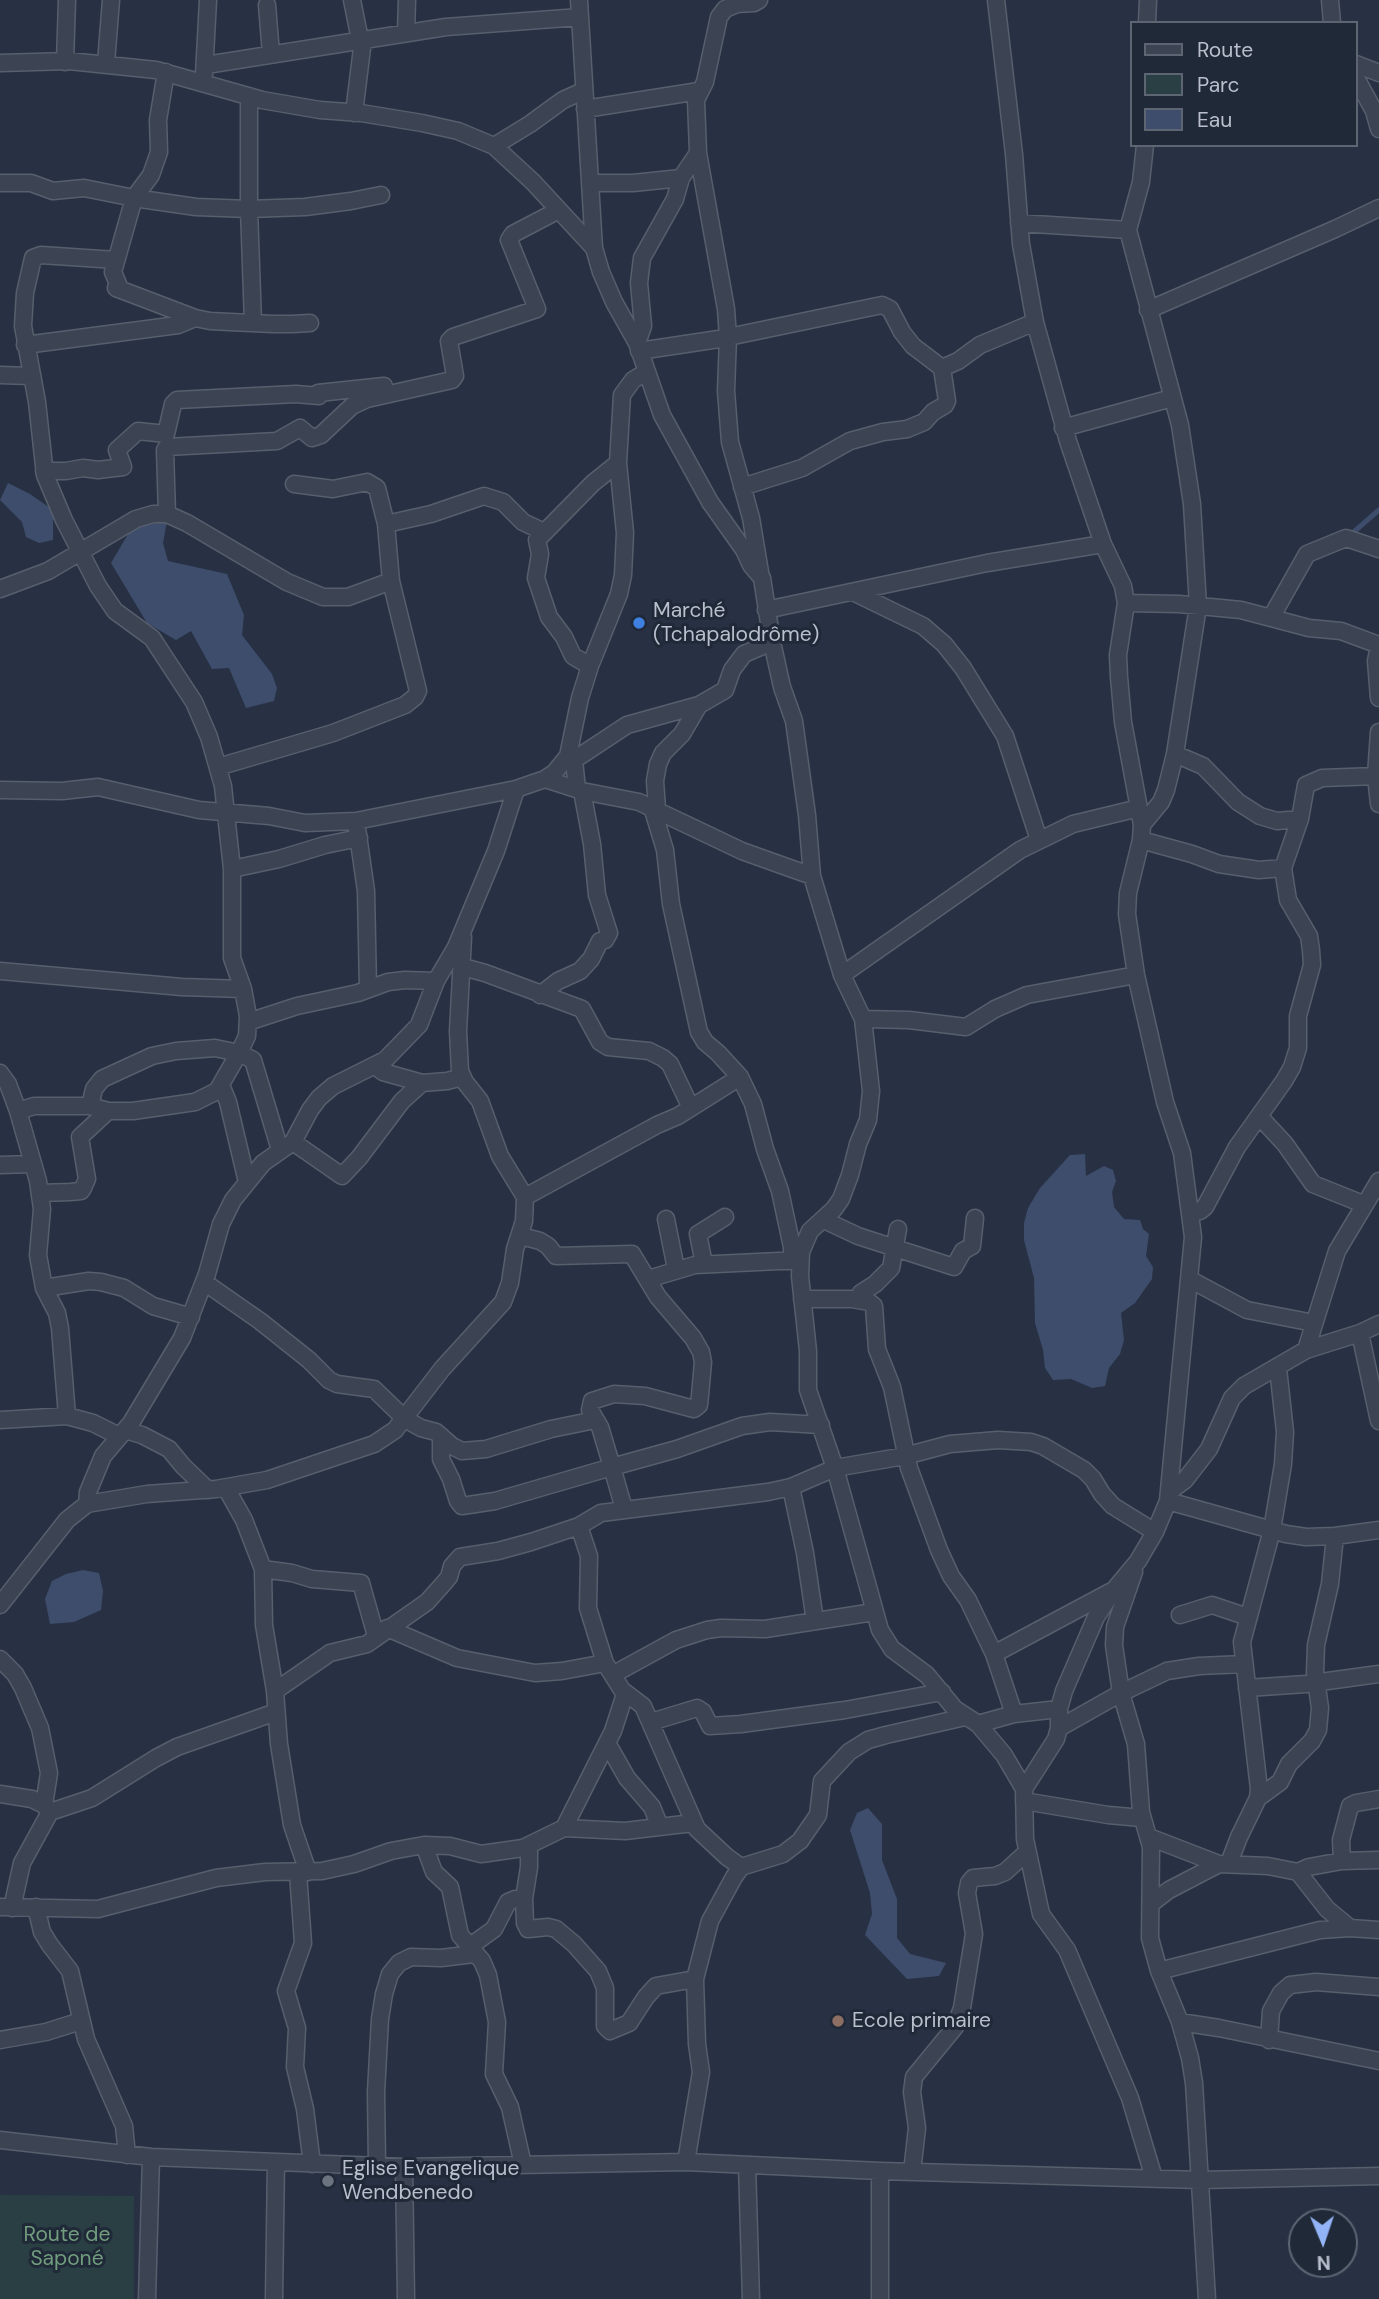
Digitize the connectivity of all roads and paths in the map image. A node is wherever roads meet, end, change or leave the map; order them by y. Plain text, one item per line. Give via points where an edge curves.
1 (67, 0) edge
2 (111, 0) edge
3 (208, 0) edge
4 (352, 0) edge
5 (407, 0) edge
6 (579, 0) edge
7 (759, 0) edge
8 (996, 0) edge
9 (1149, 0) edge
10 (1330, 0) edge
11 (267, 5) dead end
12 (580, 17) junction
13 (1147, 21) edge
14 (1332, 21) edge
15 (406, 33) junction
16 (362, 40) junction
17 (271, 54) junction
18 (65, 62) junction
19 (0, 63) edge
20 (106, 64) junction
21 (1358, 65) edge
22 (166, 72) junction
23 (205, 73) junction
24 (1379, 73) edge
25 (1358, 82) edge
26 (583, 91) junction
27 (699, 91) junction
28 (249, 96) junction
29 (585, 109) junction
30 (354, 113) junction
31 (1379, 129) edge
32 (494, 146) junction
33 (1145, 147) edge
34 (698, 153) junction
35 (681, 178) junction
36 (0, 183) edge
37 (591, 183) junction
38 (382, 195) dead end
39 (134, 198) junction
40 (1379, 208) edge
41 (249, 209) junction
42 (557, 211) junction
43 (1019, 223) junction
44 (1128, 230) junction
45 (594, 248) junction
46 (116, 260) junction
47 (1148, 310) junction
48 (195, 318) junction
49 (1035, 322) junction
50 (253, 323) junction
51 (310, 323) dead end
52 (728, 337) junction
53 (25, 345) junction
54 (638, 347) junction
55 (942, 368) junction
56 (646, 372) junction
57 (0, 375) edge
58 (31, 376) junction
59 (418, 388) junction
60 (1172, 398) junction
61 (1063, 428) junction
62 (618, 463) junction
63 (44, 471) junction
64 (294, 484) dead end
65 (742, 487) junction
66 (167, 514) junction
67 (386, 524) junction
68 (544, 532) junction
69 (1103, 544) junction
70 (1379, 549) edge
71 (80, 553) junction
72 (762, 578) junction
73 (391, 581) junction
74 (0, 589) edge
75 (853, 592) junction
76 (1126, 603) junction
77 (1198, 606) junction
78 (766, 610) junction
79 (1272, 617) junction
80 (772, 642) junction
81 (1379, 646) edge
82 (590, 666) junction
83 (1379, 698) edge
84 (699, 705) junction
85 (1379, 732) edge
86 (1175, 754) junction
87 (568, 764) junction
88 (218, 767) junction
89 (1377, 776) junction
90 (545, 779) junction
91 (516, 789) junction
92 (0, 790) edge
93 (579, 790) junction
94 (1379, 804) edge
95 (654, 808) junction
96 (1139, 808) junction
97 (226, 814) junction
98 (1300, 819) junction
99 (356, 821) junction
100 (1142, 833) junction
101 (359, 838) junction
102 (1039, 840) junction
103 (1283, 868) junction
104 (232, 869) junction
105 (812, 876) junction
106 (463, 930) junction
107 (463, 967) junction
108 (0, 971) edge
109 (842, 975) junction
110 (1136, 975) junction
111 (436, 981) junction
112 (243, 989) junction
113 (368, 989) junction
114 (540, 995) junction
115 (863, 1019) junction
116 (248, 1023) junction
117 (239, 1053) junction
118 (375, 1066) junction
119 (0, 1073) edge
120 (463, 1077) junction
121 (740, 1077) junction
122 (422, 1083) junction
123 (221, 1085) junction
124 (90, 1106) junction
125 (691, 1108) junction
126 (18, 1111) junction
127 (108, 1111) junction
128 (1259, 1116) junction
129 (287, 1146) junction
130 (33, 1164) junction
131 (0, 1165) edge
132 (1379, 1181) edge
133 (247, 1182) junction
134 (40, 1193) junction
135 (525, 1197) junction
136 (1363, 1204) junction
137 (1191, 1212) junction
138 (725, 1217) dead end
139 (975, 1218) dead end
140 (666, 1219) dead end
141 (824, 1220) junction
142 (898, 1229) dead end
143 (521, 1236) junction
144 (896, 1247) junction
145 (796, 1261) junction
146 (704, 1264) junction
147 (676, 1269) junction
148 (648, 1279) junction
149 (1191, 1280) junction
150 (204, 1282) junction
151 (44, 1289) junction
152 (802, 1299) junction
153 (861, 1300) junction
154 (191, 1317) junction
155 (1314, 1323) junction
156 (1379, 1324) edge
157 (1360, 1334) junction
158 (1306, 1350) junction
159 (1278, 1368) junction
160 (67, 1416) junction
161 (405, 1419) junction
162 (595, 1419) junction
163 (0, 1420) edge
164 (1379, 1422) edge
165 (821, 1425) junction
166 (122, 1433) junction
167 (441, 1436) junction
168 (905, 1456) junction
169 (612, 1467) junction
170 (835, 1468) junction
171 (791, 1487) junction
172 (226, 1488) junction
173 (208, 1490) junction
174 (1169, 1496) junction
175 (88, 1504) junction
176 (624, 1509) junction
177 (579, 1526) junction
178 (1272, 1530) junction
179 (1379, 1530) edge
180 (1155, 1532) junction
181 (1335, 1536) junction
182 (1138, 1561) junction
183 (264, 1569) junction
184 (1113, 1591) junction
185 (0, 1605) edge
186 (874, 1612) junction
187 (1180, 1615) dead end
188 (1248, 1617) junction
189 (815, 1621) junction
190 (382, 1632) junction
191 (994, 1654) junction
192 (0, 1659) edge
193 (1244, 1664) junction
194 (609, 1668) junction
195 (1379, 1674) edge
196 (1317, 1683) junction
197 (1247, 1688) junction
198 (275, 1691) junction
199 (942, 1692) junction
200 (1121, 1693) junction
201 (625, 1694) junction
202 (1059, 1709) junction
203 (276, 1712) junction
204 (1014, 1714) junction
205 (972, 1721) junction
206 (651, 1722) junction
207 (1059, 1728) junction
208 (607, 1743) junction
209 (0, 1794) edge
210 (1024, 1795) junction
211 (1258, 1798) junction
212 (1379, 1799) edge
213 (47, 1809) junction
214 (1142, 1818) junction
215 (694, 1823) junction
216 (660, 1827) junction
217 (564, 1828) junction
218 (1149, 1837) junction
219 (424, 1845) junction
220 (529, 1845) junction
221 (1027, 1852) junction
222 (1379, 1860) edge
223 (1342, 1861) junction
224 (1224, 1864) junction
225 (741, 1867) junction
226 (1298, 1872) junction
227 (303, 1873) junction
228 (524, 1899) junction
229 (1152, 1903) junction
230 (6, 1907) edge
231 (36, 1907) junction
232 (1350, 1928) junction
233 (1379, 1930) edge
234 (471, 1950) junction
235 (1159, 1971) junction
236 (695, 1979) junction
237 (1379, 1987) edge
238 (81, 2021) junction
239 (1180, 2022) junction
240 (1269, 2039) junction
241 (0, 2040) edge
242 (1379, 2062) edge
243 (0, 2140) edge
244 (127, 2155) junction
245 (152, 2157) junction
246 (276, 2162) junction
247 (686, 2162) junction
248 (312, 2164) junction
249 (523, 2165) junction
250 (747, 2165) junction
251 (377, 2166) junction
252 (404, 2167) junction
253 (880, 2171) junction
254 (912, 2172) junction
255 (1379, 2176) edge
256 (1154, 2178) junction
257 (1201, 2180) junction
258 (147, 2299) edge
259 (274, 2299) edge
260 (405, 2299) edge
261 (751, 2299) edge
262 (880, 2299) edge
263 (1207, 2299) edge

1 - 18 street
2 - 20 street
3 - 23 street
4 - 16 street
5 - 15 street
6 - 12 street
7 - 27 street via 725,9 719,17
8 - 43 street
9 - 13 street
10 - 14 street
11 - 17 street
12 - 15 street
12 - 26 street
15 - 16 street
16 - 17 street
16 - 30 street
17 - 23 street
18 - 19 street
18 - 20 street
20 - 22 street
21 - 24 street
22 - 23 street
22 - 39 street via 159,152 151,175
23 - 28 street
25 - 31 street
26 - 29 street
26 - 32 street
27 - 29 street
27 - 34 street via 695,117
28 - 30 street
28 - 41 street
29 - 37 street
30 - 32 street via 442,127
32 - 42 street
33 - 44 street
34 - 35 street
34 - 52 street
35 - 37 street
35 - 54 street via 675,199 642,258
36 - 39 street via 31,183 53,191 84,188
37 - 45 street
38 - 41 street via 305,207
39 - 41 street
39 - 46 street
40 - 47 street
41 - 50 street
42 - 45 street
42 - 59 street via 509,242 537,309 453,337 449,341 455,378
43 - 44 street
43 - 49 street
44 - 47 street
45 - 54 street via 614,302
46 - 48 street via 116,288
46 - 53 street via 33,258 23,308
47 - 60 street
48 - 50 street
48 - 53 street via 178,325
49 - 55 street via 980,345
49 - 61 street
50 - 51 street
52 - 54 street
52 - 55 street via 882,305 890,309 913,346
52 - 65 street via 730,442
53 - 58 street
54 - 56 street
55 - 65 street via 947,401 924,422 850,442 802,468
56 - 62 street via 622,395
56 - 72 street via 662,415 704,490
57 - 58 street
58 - 63 street
59 - 63 street via 394,385 319,396 177,400 166,434 138,431 117,450 123,467
59 - 66 street via 352,406 312,438 300,428 277,440 167,447
60 - 61 street
60 - 77 street via 1192,504
61 - 69 street
62 - 68 street
62 - 82 street via 625,533 623,575
63 - 71 street
64 - 67 street via 332,489 367,482 377,488
65 - 72 street
66 - 71 street via 136,519
66 - 73 street via 287,582 323,597 348,597
67 - 68 street via 484,496 503,502 523,522
67 - 73 street
68 - 82 street via 537,540 536,578 549,617 573,656
69 - 75 street
69 - 76 street
70 - 79 street via 1346,538 1307,554
71 - 74 street
71 - 88 street via 115,611 152,638 194,702
72 - 78 street
73 - 88 street via 418,691 415,697 332,733
75 - 78 street
75 - 102 street via 923,626 963,668 1005,736
76 - 77 street
76 - 96 street via 1119,677
77 - 79 street
77 - 86 street
78 - 80 street
79 - 81 street via 1341,631
80 - 84 street via 744,654 725,690
80 - 105 street via 794,721
81 - 83 street
82 - 87 street
84 - 87 street via 627,725
84 - 95 street via 658,764
85 - 89 street
86 - 98 street via 1203,766 1238,802 1260,816 1277,821
86 - 100 street via 1161,802
87 - 90 street
87 - 93 street
88 - 97 street
89 - 94 street
89 - 98 street via 1322,778 1309,783
90 - 91 street
90 - 93 street
91 - 99 street
91 - 106 street
92 - 97 street via 62,791 98,786
93 - 95 street
93 - 114 street via 592,844 597,895 609,933 580,971
95 - 105 street via 730,846
95 - 121 street via 699,1032
96 - 100 street
96 - 102 street via 1073,824
97 - 99 street via 305,823
97 - 104 street
98 - 103 street
99 - 101 street
100 - 103 street via 1219,864
100 - 110 street via 1127,904
101 - 104 street
101 - 113 street via 366,891
102 - 109 street
103 - 128 street via 1288,900 1309,936 1312,965 1298,1016 1298,1048 1292,1067
104 - 112 street via 232,958
105 - 109 street
106 - 107 street
106 - 111 street
107 - 114 street
107 - 120 street via 458,1046
108 - 112 street via 182,988
109 - 115 street
110 - 115 street via 1027,995 966,1027
110 - 137 street via 1165,1102 1182,1153
111 - 113 street via 396,981
111 - 118 street via 419,1025 390,1057
112 - 116 street
113 - 116 street
114 - 125 street via 582,1009 605,1046 649,1051 663,1058
115 - 141 street via 872,1103 846,1187
116 - 117 street
117 - 123 street
117 - 124 street via 215,1048 152,1056 102,1079
117 - 129 street via 253,1060
118 - 122 street
118 - 129 street via 319,1098
119 - 126 street
120 - 122 street
120 - 135 street via 480,1101 500,1156
121 - 125 street
121 - 145 street via 756,1110 778,1181
122 - 129 street via 342,1176
123 - 127 street via 195,1102
123 - 133 street
124 - 126 street via 34,1106
124 - 127 street
125 - 135 street
126 - 130 street
127 - 134 street via 79,1139 87,1180 83,1188
128 - 136 street via 1313,1184
128 - 137 street via 1205,1207
129 - 133 street
130 - 131 street
130 - 134 street
132 - 136 street
133 - 150 street via 221,1224
134 - 151 street via 38,1255
135 - 143 street
136 - 155 street via 1337,1251
137 - 149 street
138 - 146 street via 698,1234
139 - 144 street via 972,1246 963,1251 954,1267
140 - 147 street
141 - 144 street
141 - 145 street via 810,1231
142 - 144 street
143 - 148 street via 548,1245 556,1256 630,1252
143 - 161 street via 503,1302 449,1361
144 - 153 street via 891,1268 861,1293
145 - 146 street
145 - 152 street
146 - 147 street
147 - 148 street
148 - 162 street via 701,1352 699,1405 690,1409 656,1398 611,1395 592,1401
149 - 155 street via 1247,1310
149 - 174 street
150 - 154 street
150 - 161 street via 260,1321 329,1380 374,1389
151 - 154 street via 101,1282 124,1288 153,1306
151 - 160 street via 60,1328
152 - 153 street
152 - 165 street via 807,1381
153 - 168 street via 874,1306 877,1349 892,1387
154 - 166 street via 166,1367
155 - 158 street
156 - 157 street
157 - 158 street
157 - 164 street
158 - 159 street
159 - 174 street via 1244,1386 1233,1398 1209,1449
159 - 178 street via 1285,1439
160 - 163 street
160 - 166 street
161 - 167 street
161 - 172 street via 386,1437 358,1450 267,1480
162 - 167 street via 469,1451 458,1450
162 - 169 street
165 - 169 street via 770,1422 742,1426
165 - 170 street
166 - 173 street via 142,1435 169,1448
166 - 175 street via 99,1463
167 - 169 street via 441,1459 462,1506
168 - 170 street
168 - 180 street via 973,1441 1010,1440 1043,1446 1084,1470 1113,1506
168 - 191 street via 939,1550
169 - 176 street
170 - 171 street
170 - 186 street
171 - 176 street
171 - 189 street
172 - 173 street
172 - 183 street
173 - 175 street
174 - 178 street
174 - 180 street
175 - 185 street via 67,1520
176 - 177 street via 601,1513
177 - 190 street via 457,1559 435,1594
177 - 194 street via 589,1556 588,1608
178 - 181 street via 1306,1537
178 - 188 street
179 - 181 street
180 - 182 street
181 - 196 street via 1316,1645
182 - 184 street
182 - 200 street via 1114,1635
183 - 190 street via 361,1583
183 - 198 street via 264,1625
184 - 191 street
184 - 202 street via 1078,1655
186 - 189 street
186 - 199 street via 892,1649
187 - 188 street via 1212,1605
188 - 193 street via 1242,1642
189 - 194 street via 765,1629 707,1630
190 - 194 street via 449,1655 523,1671
190 - 198 street via 365,1644 330,1653
191 - 204 street
192 - 213 street via 18,1679 40,1728 49,1773
193 - 197 street
193 - 200 street via 1177,1669
194 - 201 street
195 - 196 street
196 - 197 street
196 - 211 street via 1317,1734 1289,1764 1280,1782
197 - 211 street
198 - 203 street
199 - 205 street
199 - 206 street via 741,1724 710,1726 697,1708
200 - 207 street
200 - 214 street via 1136,1744
201 - 206 street via 641,1703
201 - 208 street
202 - 204 street
202 - 207 street
203 - 213 street via 177,1747 92,1798
203 - 227 street
204 - 205 street
205 - 210 street via 1004,1755
205 - 225 street via 886,1735 849,1752 822,1781 818,1815 800,1841 783,1854
206 - 215 street
207 - 210 street
208 - 216 street via 627,1778 652,1807
208 - 217 street
209 - 213 street via 27,1798
210 - 214 street via 1108,1815
210 - 221 street
211 - 224 street
212 - 223 street via 1350,1806 1341,1840
213 - 230 street
214 - 218 street
215 - 216 street
215 - 225 street
216 - 217 street via 625,1831
217 - 220 street
218 - 224 street
218 - 229 street
219 - 220 street via 481,1854
219 - 227 street
219 - 234 street via 434,1872 450,1887 458,1931
220 - 228 street
221 - 254 street via 1005,1872 973,1878 969,1883 974,1934 962,2008 955,2027 914,2077 917,2128
221 - 256 street via 1041,1913 1067,1950 1130,2098
222 - 223 street
223 - 226 street
224 - 226 street
224 - 229 street
225 - 236 street via 710,1921
226 - 232 street via 1327,1909
227 - 231 street via 216,1878 98,1909
227 - 248 street via 303,1943 286,1990 297,2028 295,2067
228 - 234 street via 508,1902 494,1929
228 - 236 street via 528,1929 556,1929 598,1971 605,1987 604,2021 609,2031 629,2023 656,1986
229 - 235 street via 1150,1938
230 - 231 street
231 - 238 street via 42,1932 70,1971
232 - 233 street
232 - 235 street via 1320,1930
234 - 249 street via 485,1968 494,2001 494,2074 510,2107
234 - 251 street via 441,1958 411,1957 390,1974 380,2019
235 - 239 street
236 - 247 street via 701,2072
237 - 240 street via 1316,1982 1290,1985 1270,2011
238 - 241 street
238 - 244 street via 124,2126
239 - 240 street
239 - 257 street via 1194,2083
240 - 242 street
243 - 244 street
244 - 245 street
245 - 246 street
245 - 258 street
246 - 248 street
246 - 259 street
247 - 249 street
247 - 250 street
248 - 251 street
249 - 252 street
250 - 253 street
250 - 261 street
251 - 252 street
252 - 260 street
253 - 254 street
253 - 262 street
254 - 256 street
255 - 257 street
256 - 257 street
257 - 263 street

